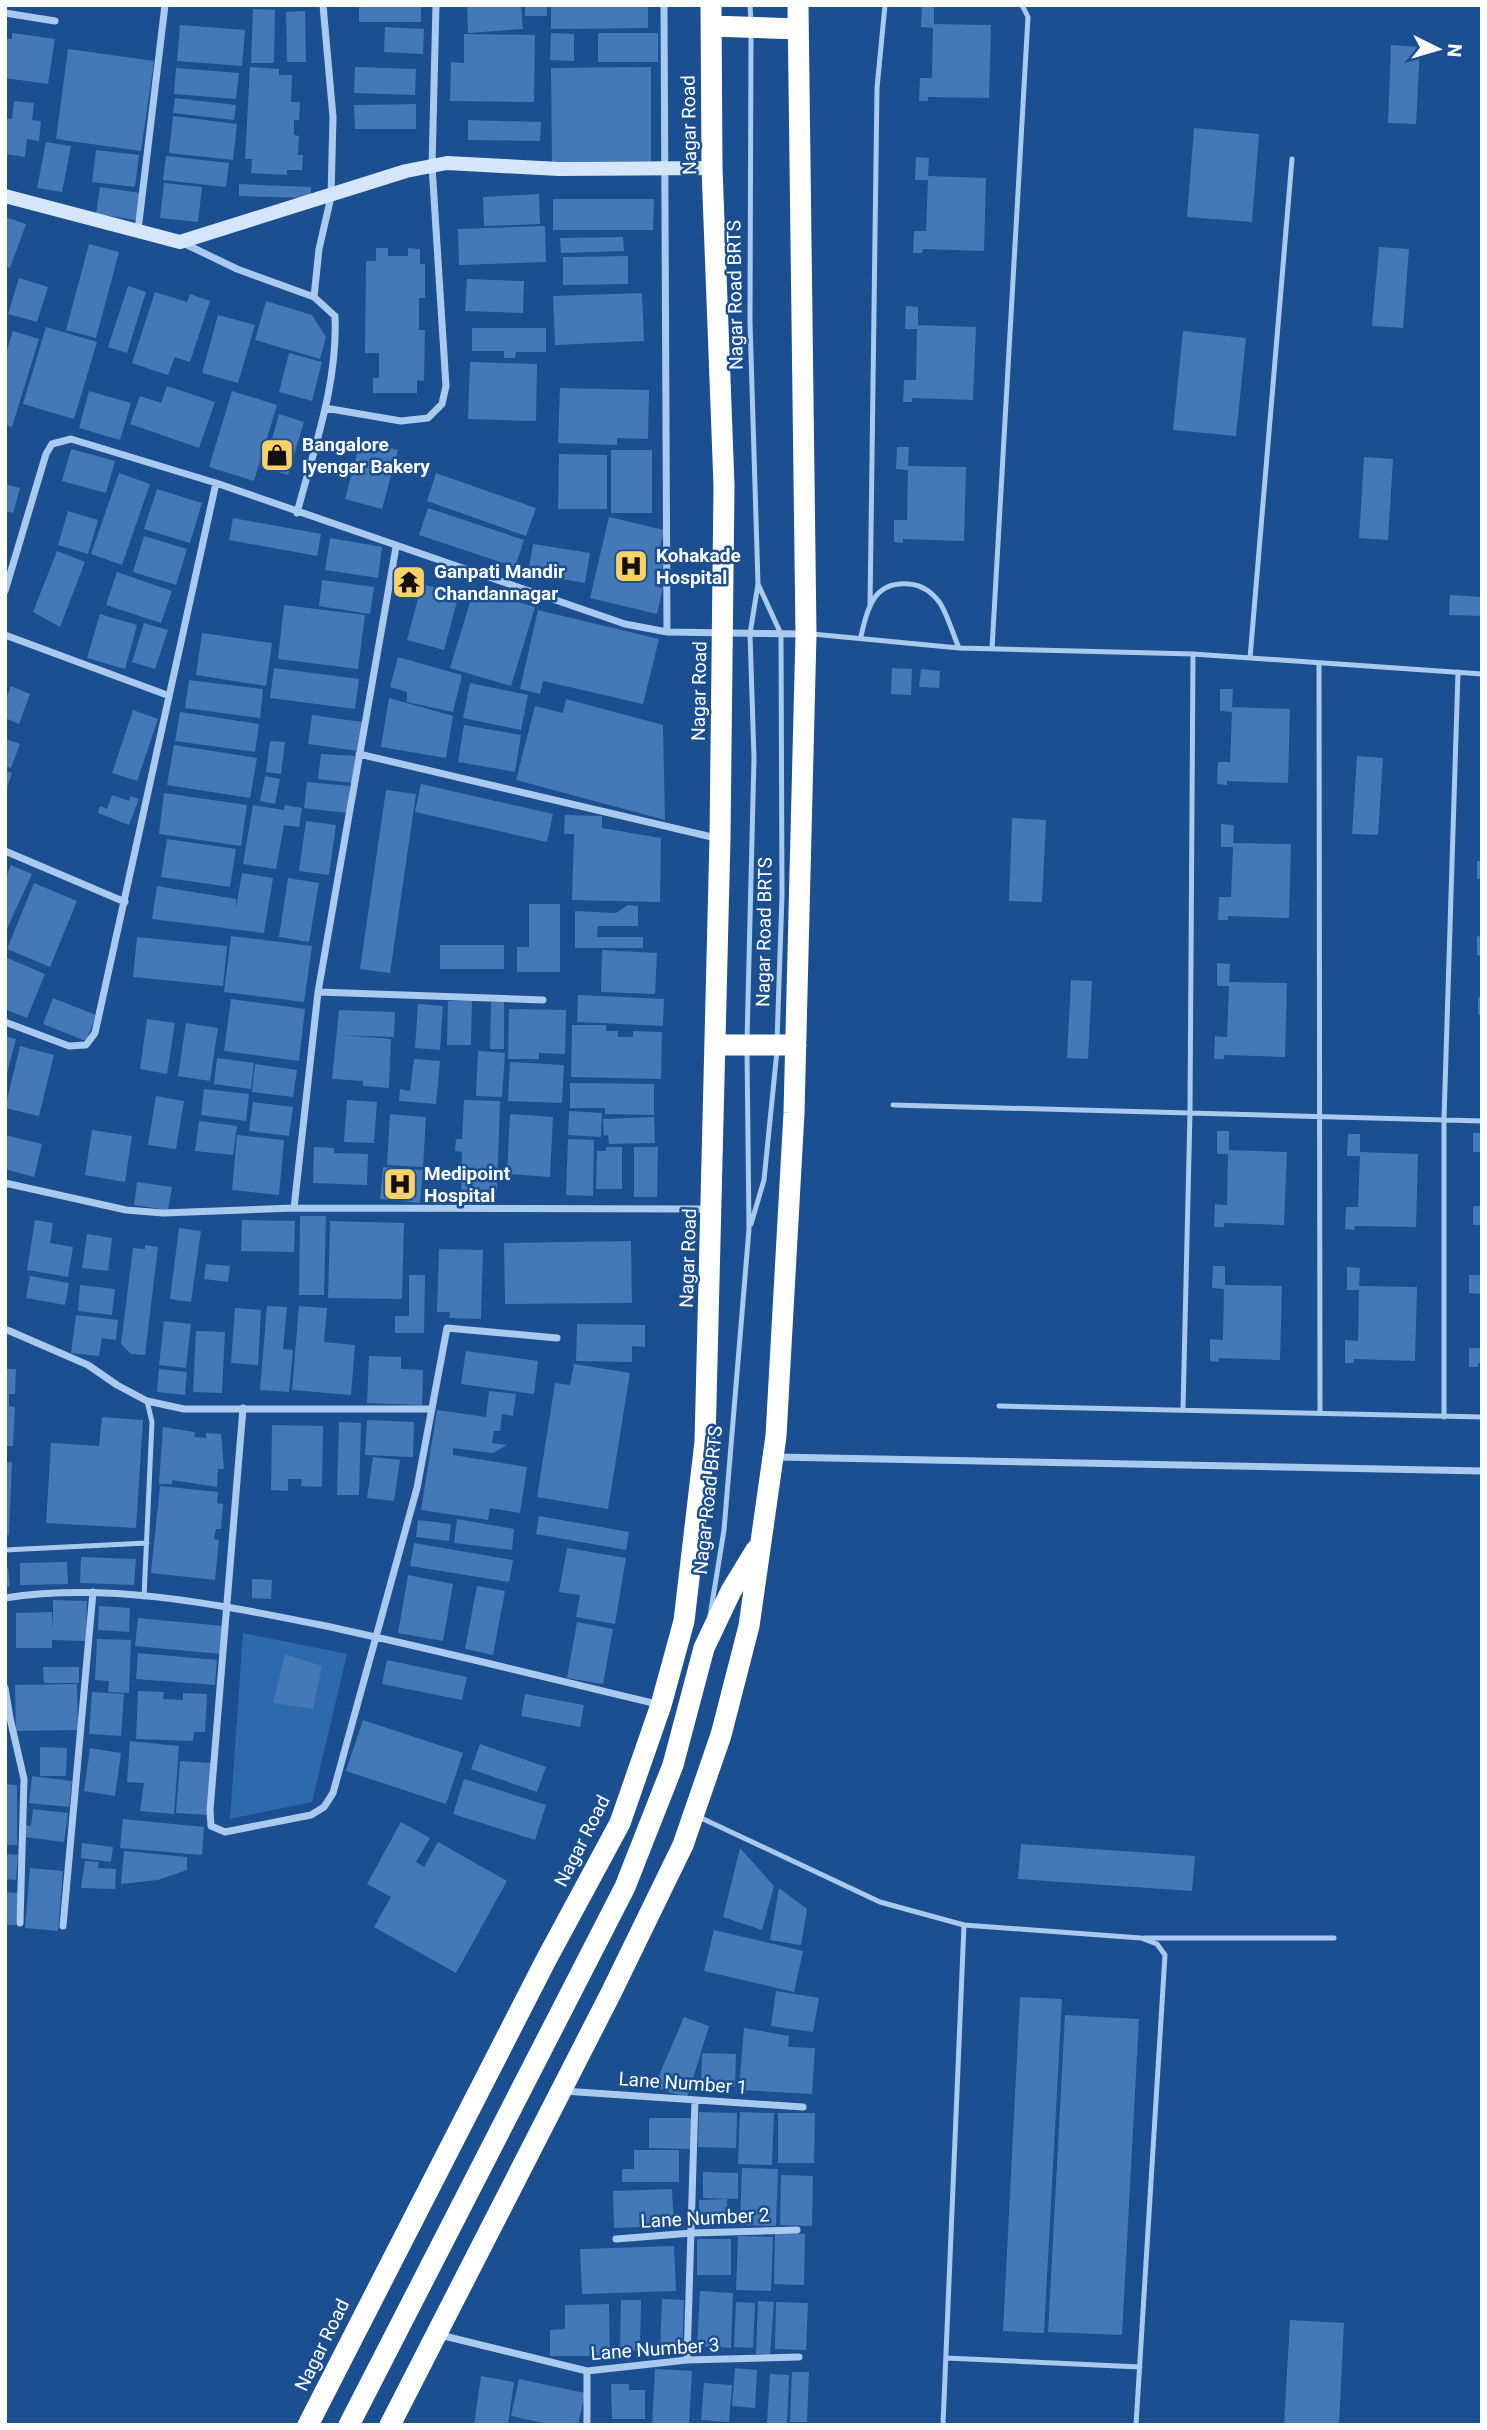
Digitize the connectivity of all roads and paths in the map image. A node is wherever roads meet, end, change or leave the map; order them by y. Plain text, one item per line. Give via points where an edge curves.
1 (165, 5) edge
2 (323, 5) edge
3 (436, 5) edge
4 (664, 5) edge
5 (798, 5) edge
6 (885, 5) edge
7 (1022, 5) edge
8 (5, 13) edge
9 (711, 16) edge
10 (751, 16) edge
11 (55, 21) dead end
12 (798, 29) junction
13 (1292, 159) dead end
14 (432, 166) junction
15 (663, 167) junction
16 (712, 168) junction
17 (5, 196) edge
18 (331, 197) junction
19 (138, 231) junction
20 (180, 242) junction
21 (314, 297) junction
22 (325, 408) junction
23 (215, 483) junction
24 (297, 513) junction
25 (396, 547) junction
26 (758, 584) junction
27 (5, 591) edge
28 (870, 607) junction
29 (667, 632) junction
30 (750, 634) junction
31 (781, 634) junction
32 (806, 634) junction
33 (5, 635) edge
34 (723, 635) junction
35 (861, 636) junction
36 (959, 648) junction
37 (992, 649) junction
38 (1193, 654) junction
39 (1250, 658) junction
40 (1319, 663) junction
41 (1458, 672) junction
42 (1482, 674) edge
43 (167, 695) junction
44 (359, 754) junction
45 (720, 838) junction
46 (5, 851) edge
47 (125, 902) junction
48 (318, 992) junction
49 (543, 1000) dead end
50 (5, 1022) edge
51 (715, 1045) junction
52 (747, 1045) junction
53 (787, 1045) junction
54 (893, 1105) dead end
55 (1190, 1112) junction
56 (1319, 1116) junction
57 (1444, 1119) junction
58 (1482, 1121) edge
59 (5, 1184) edge
60 (294, 1208) junction
61 (712, 1209) junction
62 (749, 1229) junction
63 (5, 1329) edge
64 (557, 1338) dead end
65 (147, 1401) junction
66 (999, 1406) dead end
67 (243, 1408) junction
68 (432, 1409) junction
69 (1183, 1410) junction
70 (1320, 1413) junction
71 (1444, 1417) junction
72 (1482, 1417) edge
73 (773, 1457) junction
74 (1482, 1471) edge
75 (147, 1543) junction
76 (760, 1544) junction
77 (5, 1550) edge
78 (93, 1592) junction
79 (144, 1597) junction
80 (5, 1598) edge
81 (227, 1606) junction
82 (376, 1637) junction
83 (704, 1648) junction
84 (5, 1688) edge
85 (661, 1705) junction
86 (8, 1716) edge
87 (693, 1815) junction
88 (20, 1923) dead end
89 (964, 1925) junction
90 (63, 1927) dead end
91 (1141, 1938) junction
92 (1334, 1938) dead end
93 (561, 2091) junction
94 (695, 2100) junction
95 (803, 2107) dead end
96 (797, 2230) dead end
97 (692, 2232) junction
98 (616, 2239) dead end
99 (435, 2333) junction
100 (799, 2357) dead end
101 (946, 2358) junction
102 (687, 2360) junction
103 (1139, 2367) junction
104 (587, 2371) junction
105 (308, 2425) edge
106 (349, 2425) edge
107 (390, 2425) edge
108 (587, 2425) edge
109 (943, 2425) edge
110 (1136, 2425) edge

1 - 19 street
2 - 18 street via 333,117
3 - 14 street
4 - 15 street
5 - 12 highway
6 - 28 lane via 877,88
7 - 37 lane via 1028,17
8 - 11 street
9 - 10 highway
9 - 16 highway, Nagar Road
10 - 12 highway
10 - 26 lane, Nagar Road BRTS via 750,322
12 - 32 highway
13 - 39 lane
14 - 15 street
14 - 18 street
14 - 22 street via 446,386 442,404 428,418 401,421
15 - 16 street
15 - 29 street
16 - 34 highway, Nagar Road via 724,485
17 - 19 street
18 - 20 street
18 - 21 street
19 - 20 street
20 - 21 street
21 - 22 street via 335,316 336,349
22 - 24 street
23 - 24 street
23 - 27 street via 82,440 52,444
23 - 43 street
24 - 25 street
25 - 29 street via 625,624
25 - 44 street
26 - 30 lane, Nagar Road BRTS
26 - 31 lane
28 - 35 lane
28 - 36 lane via 878,593 893,583 922,585 940,603
29 - 34 street
30 - 31 street
30 - 34 street
30 - 52 lane, Nagar Road BRTS via 754,758
31 - 32 street
31 - 53 lane, Nagar Road BRTS
32 - 35 lane
32 - 53 highway
33 - 43 street
34 - 45 highway, Nagar Road
35 - 36 lane
36 - 37 lane
37 - 38 lane
38 - 39 lane
38 - 55 lane
39 - 40 lane
40 - 41 lane
40 - 56 lane
41 - 42 lane
41 - 57 lane
43 - 47 street
44 - 45 street
44 - 48 street
45 - 51 highway, Nagar Road
46 - 47 street
47 - 50 street via 95,1033 86,1045 69,1046
48 - 49 street
48 - 60 street
51 - 52 highway
51 - 61 highway, Nagar Road
52 - 53 highway
52 - 62 lane, Nagar Road BRTS
53 - 62 lane, Nagar Road BRTS via 764,1180
53 - 73 highway
54 - 55 lane
55 - 56 lane
55 - 69 lane
56 - 57 lane
56 - 70 lane
57 - 58 lane
57 - 71 lane
59 - 60 street via 126,1210
60 - 61 street
61 - 85 highway, Nagar Road via 705,1442 684,1621
62 - 83 lane, Nagar Road BRTS via 724,1530
63 - 65 street via 88,1365
64 - 68 street via 447,1328
65 - 67 street via 184,1409
65 - 75 lane via 152,1422
66 - 69 lane
67 - 68 street
67 - 81 street
68 - 82 street via 417,1488
69 - 70 lane
70 - 71 lane
71 - 72 lane
73 - 74 street
73 - 76 highway
75 - 77 lane
75 - 79 lane
76 - 83 highway
76 - 87 highway via 749,1626 721,1735
78 - 79 street
78 - 80 street
78 - 90 street
79 - 81 street
81 - 82 street
81 - 82 street via 210,1810 211,1826 225,1832 311,1815 324,1807 333,1793
82 - 85 street
83 - 106 highway via 673,1765 625,1888
84 - 86 street
85 - 105 highway, Nagar Road via 620,1823
86 - 88 street via 24,1779
87 - 89 lane via 880,1902
87 - 93 highway via 683,1845
89 - 91 lane
89 - 101 lane
91 - 92 lane
91 - 103 lane via 1157,1944 1165,1955
93 - 94 street, Lane Number 1
93 - 99 highway
94 - 95 street, Lane Number 1
94 - 97 street
96 - 97 street, Lane Number 2
97 - 98 street, Lane Number 2
97 - 102 street
99 - 104 street, Lane Number 3
99 - 107 highway
100 - 102 street, Lane Number 3
101 - 103 lane
101 - 109 lane
102 - 104 street, Lane Number 3
103 - 110 lane
104 - 108 street

